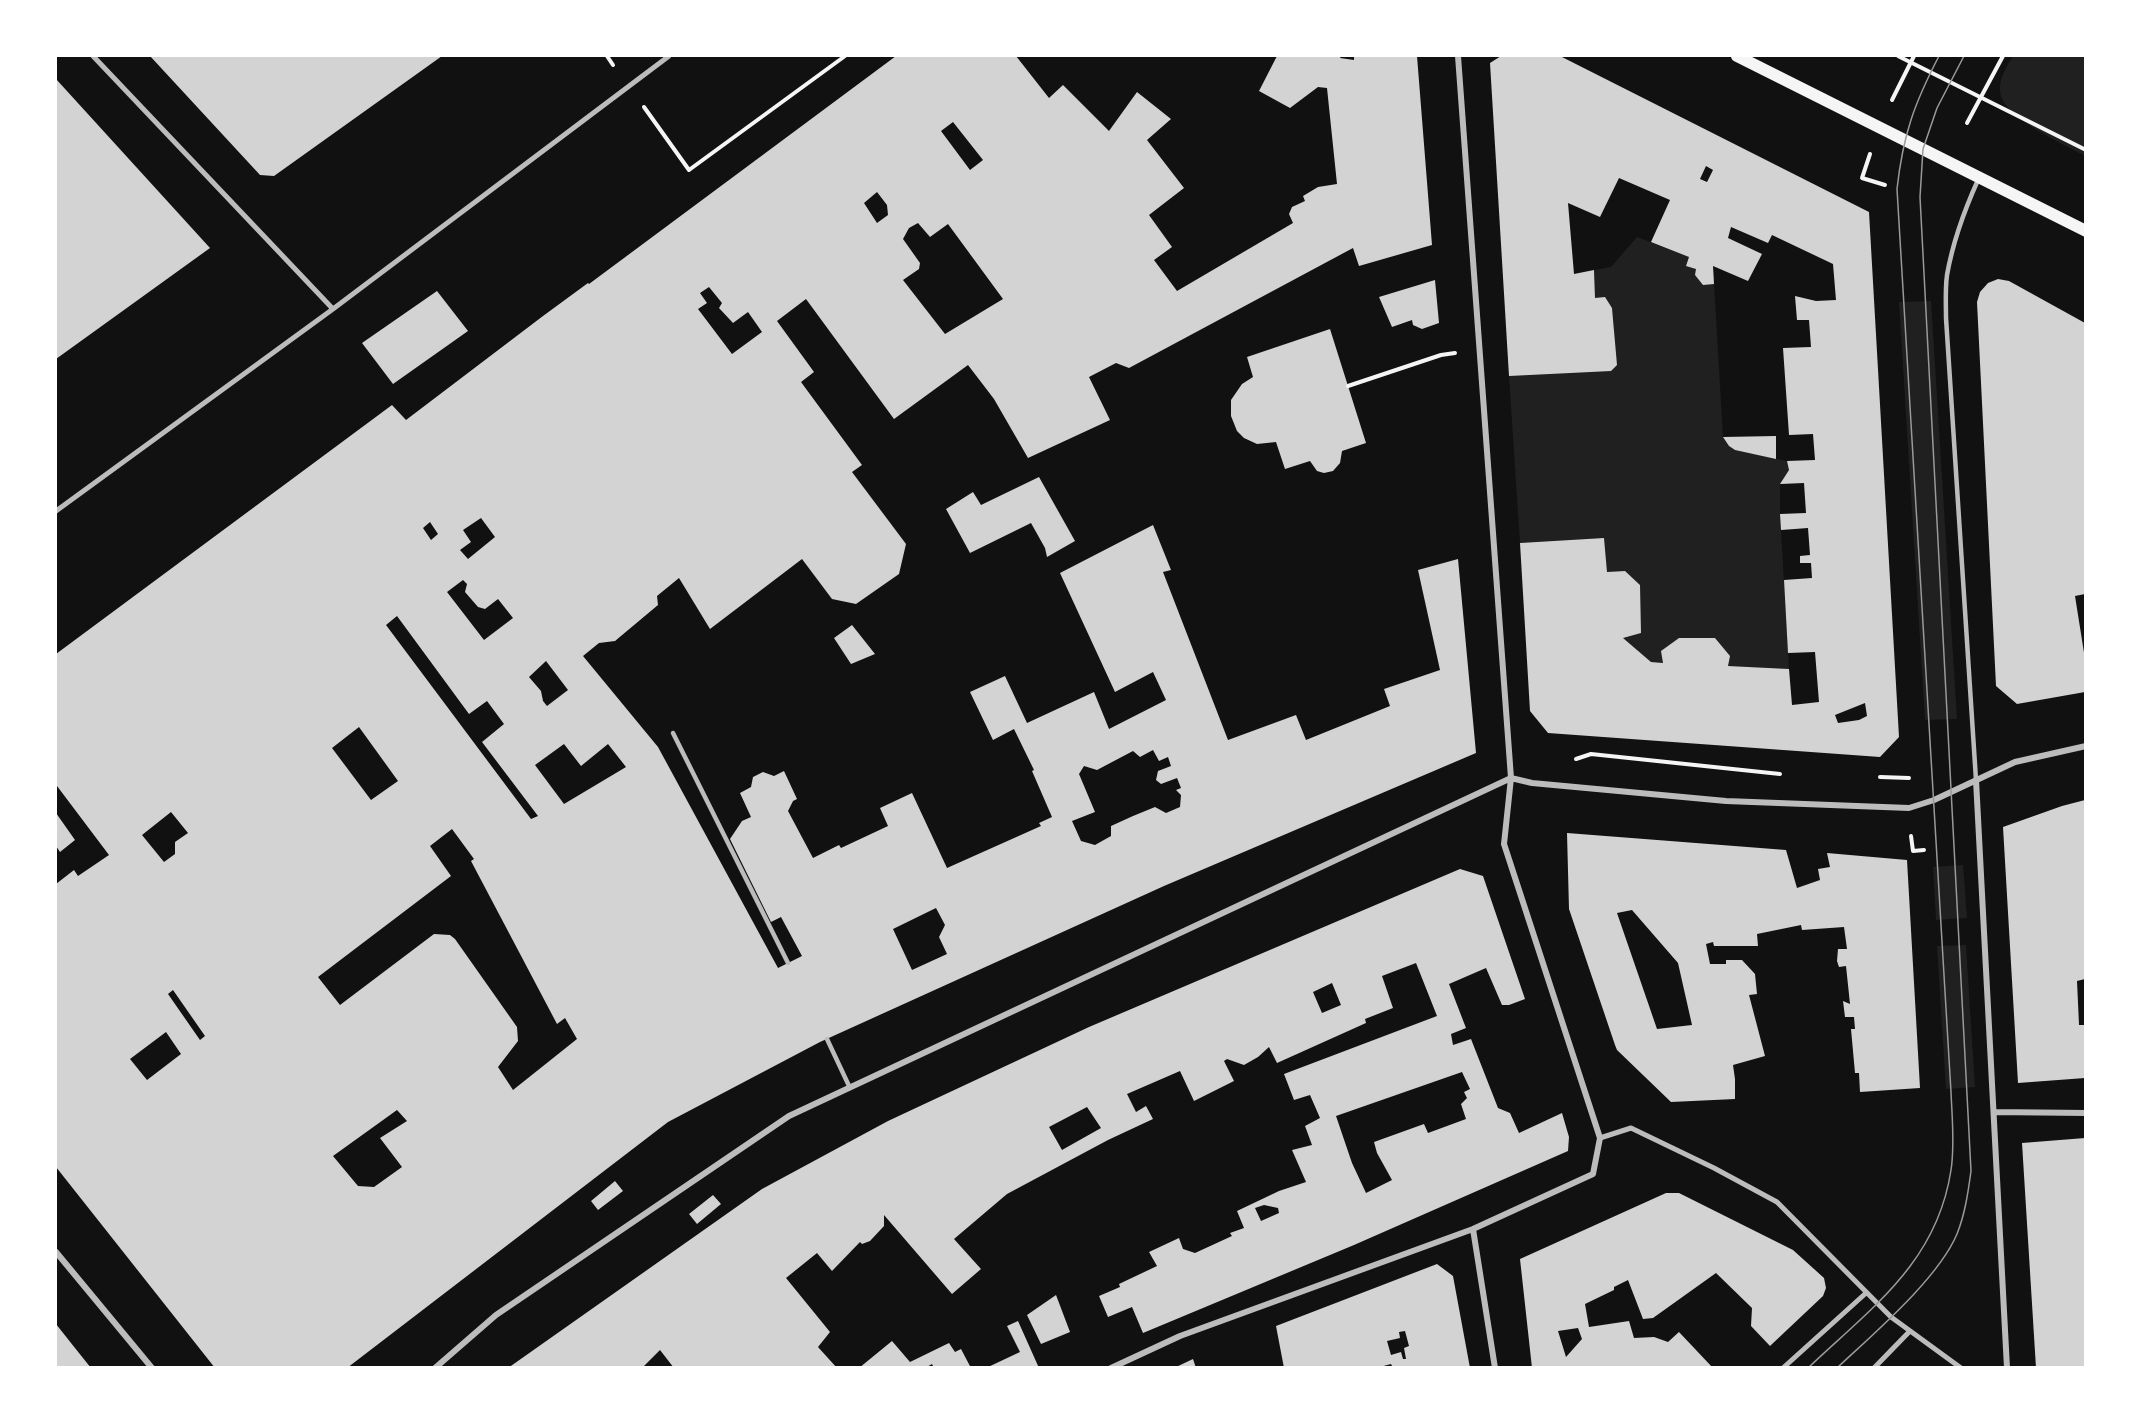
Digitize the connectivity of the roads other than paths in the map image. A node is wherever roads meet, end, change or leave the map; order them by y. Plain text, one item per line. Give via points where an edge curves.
1 (93, 56) edge
2 (669, 56) edge
3 (1458, 56) edge
4 (1737, 56) edge
5 (1980, 177) junction
6 (2085, 231) edge
7 (333, 309) junction
8 (56, 512) edge
9 (673, 733) dead end
10 (2085, 746) edge
11 (1511, 778) junction
12 (1976, 780) junction
13 (788, 963) dead end
14 (827, 1039) dead end
15 (850, 1088) junction
16 (1994, 1112) junction
17 (2085, 1113) edge
18 (1600, 1138) junction
19 (1473, 1229) junction
20 (56, 1252) edge
21 (1866, 1293) junction
22 (1909, 1332) junction
23 (152, 1368) edge
24 (435, 1368) edge
25 (1111, 1368) edge
26 (1495, 1368) edge
27 (1783, 1368) edge
28 (1874, 1368) edge
29 (1961, 1368) edge
30 (2007, 1368) edge

1 - 7 street
2 - 7 street
3 - 11 street
4 - 5 main road
5 - 6 main road
5 - 12 lane via 1954,242 1946,308
7 - 8 street
9 - 13 lane
10 - 12 street via 2015,762
11 - 12 street via 1726,801 1909,808
11 - 15 street
11 - 18 street via 1504,844
12 - 16 street
14 - 15 lane
15 - 24 street via 789,1116 495,1315
16 - 17 street
16 - 30 street
18 - 19 street via 1593,1173
18 - 21 street via 1631,1128 1778,1202
19 - 25 street via 1180,1336
19 - 26 street
20 - 23 street
21 - 22 street
21 - 27 street
22 - 28 street
22 - 29 street

